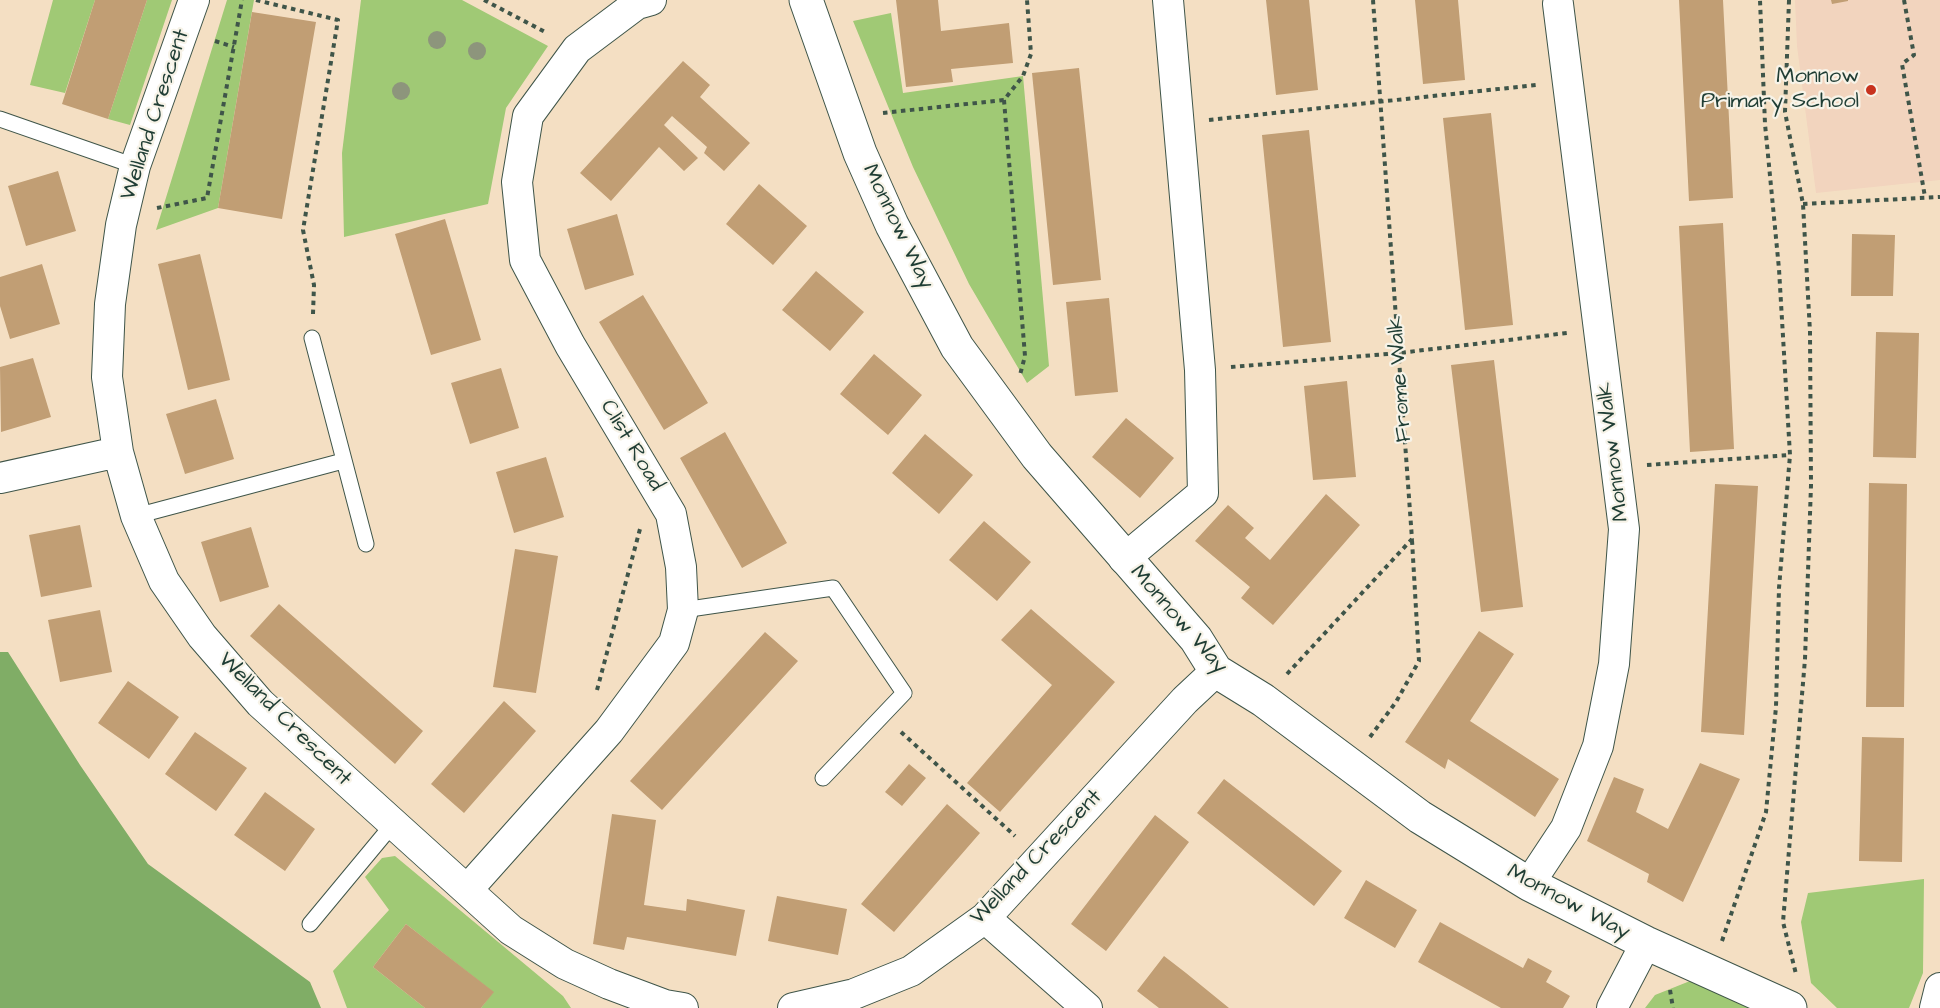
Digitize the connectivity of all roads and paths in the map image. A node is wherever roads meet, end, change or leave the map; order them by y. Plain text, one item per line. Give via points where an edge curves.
1 (194, 0) edge
2 (242, 0) edge
3 (256, 0) edge
4 (484, 0) edge
5 (651, 0) edge
6 (806, 0) edge
7 (1027, 0) edge
8 (1168, 0) edge
9 (1373, 0) edge
10 (1760, 0) edge
11 (1789, 0) edge
12 (1904, 0) edge
13 (1558, 4) dead end
14 (577, 49) junction
15 (1567, 81) junction
16 (1004, 100) junction
17 (1381, 102) junction
18 (848, 117) junction
19 (0, 119) edge
20 (1179, 123) junction
21 (135, 166) junction
22 (1925, 197) junction
23 (1940, 197) edge
24 (1803, 204) junction
25 (124, 214) junction
26 (1597, 329) junction
27 (312, 338) joint
28 (1399, 353) junction
29 (1200, 370) junction
30 (1000, 406) junction
31 (118, 452) junction
32 (1790, 455) junction
33 (343, 461) junction
34 (1617, 468) junction
35 (0, 478) edge
36 (652, 482) junction
37 (136, 516) junction
38 (1412, 539) junction
39 (366, 544) dead end
40 (1124, 559) junction
41 (683, 610) junction
42 (1216, 671) junction
43 (595, 699) dead end
44 (1263, 700) junction
45 (883, 716) junction
46 (1349, 767) junction
47 (824, 778) dead end
48 (393, 824) junction
49 (1040, 858) junction
50 (1529, 884) junction
51 (467, 890) junction
52 (985, 918) junction
53 (310, 924) dead end
54 (1646, 943) junction
55 (1711, 972) junction
56 (1940, 988) edge
57 (607, 996) edge
58 (1793, 997) edge
59 (683, 1008) edge
60 (793, 1008) edge
61 (1088, 1008) edge
62 (1612, 1008) edge
63 (1935, 1008) edge

1 - 21 street, Welland Crescent
2 - 25 path via 207,198
3 - 27 path via 338,20 303,230 314,285
4 - 14 path
5 - 14 street, Clist Road via 637,3
6 - 18 street, Monnow Way
7 - 16 path via 1031,54 1023,76
8 - 20 street
9 - 17 path, Frome Walk
10 - 32 path via 1765,124 1779,269
11 - 24 path via 1785,112
12 - 22 path via 1914,55 1902,64
13 - 15 street, Monnow Walk
14 - 36 street, Clist Road via 528,116 517,182 525,260 570,345
15 - 17 path
15 - 26 street, Monnow Walk
16 - 18 path
16 - 30 path via 1025,356 1021,373
17 - 20 path
17 - 28 path, Frome Walk
18 - 30 street, Monnow Way via 892,225 957,347
19 - 21 lane
20 - 29 street
21 - 25 street, Welland Crescent
22 - 23 path
22 - 24 path
24 - 58 path via 1810,332 1811,485 1805,659 1783,922 1795,964
25 - 31 street, Welland Crescent via 110,304 107,377
26 - 28 path
26 - 34 street, Monnow Walk
27 - 33 lane
28 - 29 path
28 - 38 path, Frome Walk
29 - 40 street via 1203,493
30 - 40 street, Monnow Way
31 - 35 street
31 - 37 street, Welland Crescent
32 - 34 path
32 - 55 path via 1766,812
33 - 37 lane
33 - 39 lane
34 - 50 street, Monnow Walk via 1624,529 1614,664 1598,746 1566,828
36 - 41 street, Clist Road via 671,514 681,567
36 - 43 path
37 - 48 street, Welland Crescent via 164,581 202,636 260,703
38 - 44 path
38 - 46 path, Frome Walk via 1419,661 1396,702
40 - 42 street, Monnow Way via 1196,639
41 - 45 lane via 833,588 904,693
41 - 51 street, Clist Road via 674,642 609,731
42 - 44 street, Monnow Way
42 - 49 street, Welland Crescent
44 - 46 street, Monnow Way
45 - 47 lane
45 - 49 path
46 - 50 street, Monnow Way via 1420,817
48 - 51 street, Welland Crescent
48 - 53 lane
49 - 52 street, Welland Crescent
50 - 54 street, Monnow Way
51 - 57 street, Welland Crescent via 511,930
52 - 60 street, Welland Crescent via 911,971 854,994
52 - 61 street
54 - 55 street, Monnow Way
54 - 62 street
55 - 58 street, Monnow Way
56 - 63 street
57 - 59 street, Welland Crescent

